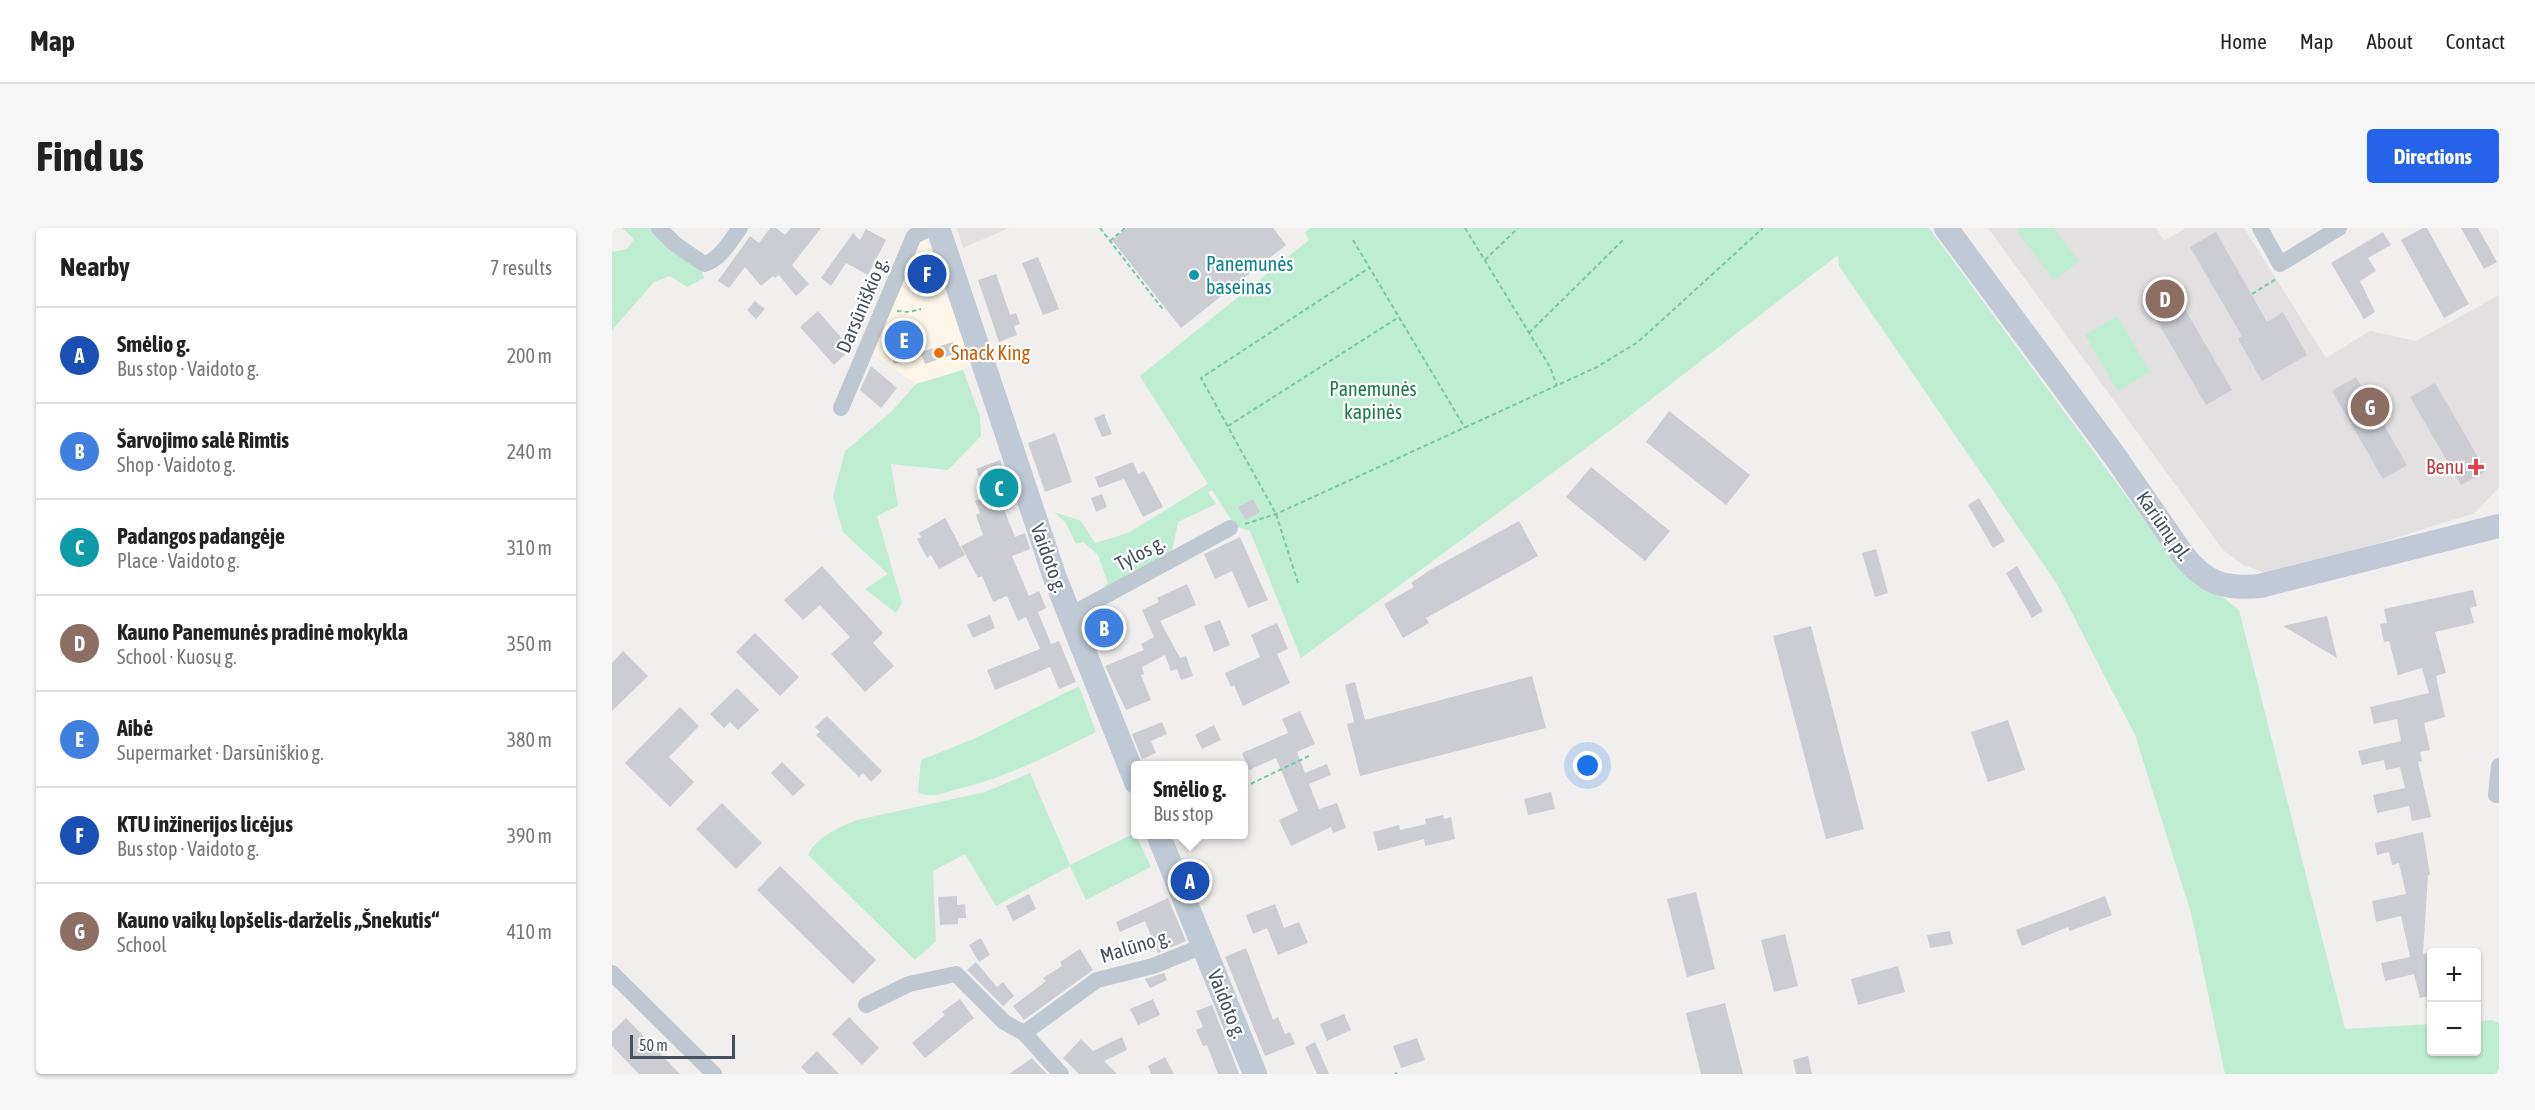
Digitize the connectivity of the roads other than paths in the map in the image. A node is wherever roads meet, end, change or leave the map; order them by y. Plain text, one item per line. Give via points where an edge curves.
1 (659, 228) edge
2 (740, 228) edge
3 (931, 228) edge
4 (938, 228) edge
5 (1946, 228) edge
6 (2260, 228) edge
7 (2339, 228) edge
8 (841, 408) dead end
9 (2499, 526) edge
10 (1230, 528) road end
11 (1070, 615) junction
12 (2499, 766) edge
13 (1131, 769) edge
14 (2496, 795) dead end
15 (1160, 839) edge
16 (1203, 946) junction
17 (612, 973) edge
18 (866, 1005) dead end
19 (1024, 1034) junction
20 (714, 1074) edge
21 (1061, 1074) edge
22 (1255, 1074) edge

1 - 2 street via 704,264 712,262
3 - 8 street, Darsūniškio g. via 914,236
4 - 11 main road, Vaidoto g.
5 - 9 main road, Kariūnų pl. via 2183,555 2211,580 2241,588 2260,586
6 - 7 street via 2279,271
10 - 11 street, Tylos g.
11 - 13 main road, Vaidoto g.
12 - 14 street
15 - 16 main road, Vaidoto g.
16 - 19 street, Malūno g. via 1152,966 1097,980
16 - 22 main road, Vaidoto g.
17 - 20 street
18 - 19 street via 909,984 956,974 1004,1022
19 - 21 street

